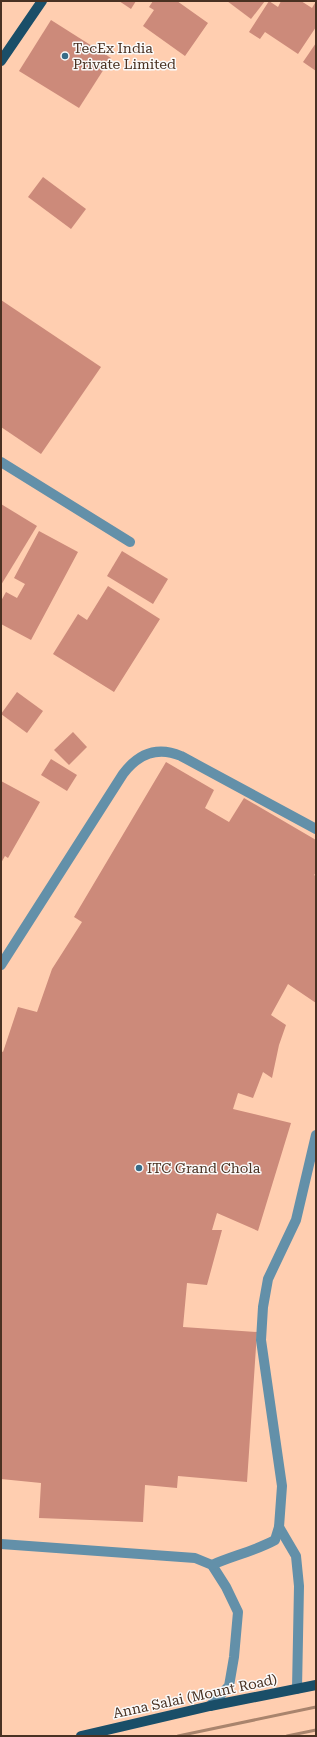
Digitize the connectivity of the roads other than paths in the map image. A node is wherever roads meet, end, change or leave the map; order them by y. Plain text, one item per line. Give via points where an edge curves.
1 (42, 1) edge
2 (1, 62) edge
3 (1, 462) edge
4 (130, 542) dead end
5 (316, 830) edge
6 (1, 965) edge
7 (316, 1135) edge
8 (279, 1527) junction
9 (1, 1544) edge
10 (212, 1564) junction
11 (316, 1685) edge
12 (297, 1688) junction
13 (210, 1706) junction
14 (81, 1736) edge

1 - 2 main road
3 - 4 lane
5 - 6 lane via 172,752 159,751 145,755 131,763 123,774
7 - 8 lane via 296,1220 268,1279 263,1307 261,1340 282,1486
8 - 10 lane via 275,1540 263,1547
8 - 12 lane via 296,1556 299,1586
9 - 10 lane via 195,1558
10 - 13 lane via 238,1612 229,1686
11 - 12 main road, Anna Salai (Mount Road)
12 - 13 main road, Anna Salai (Mount Road)
13 - 14 main road, Anna Salai (Mount Road)

